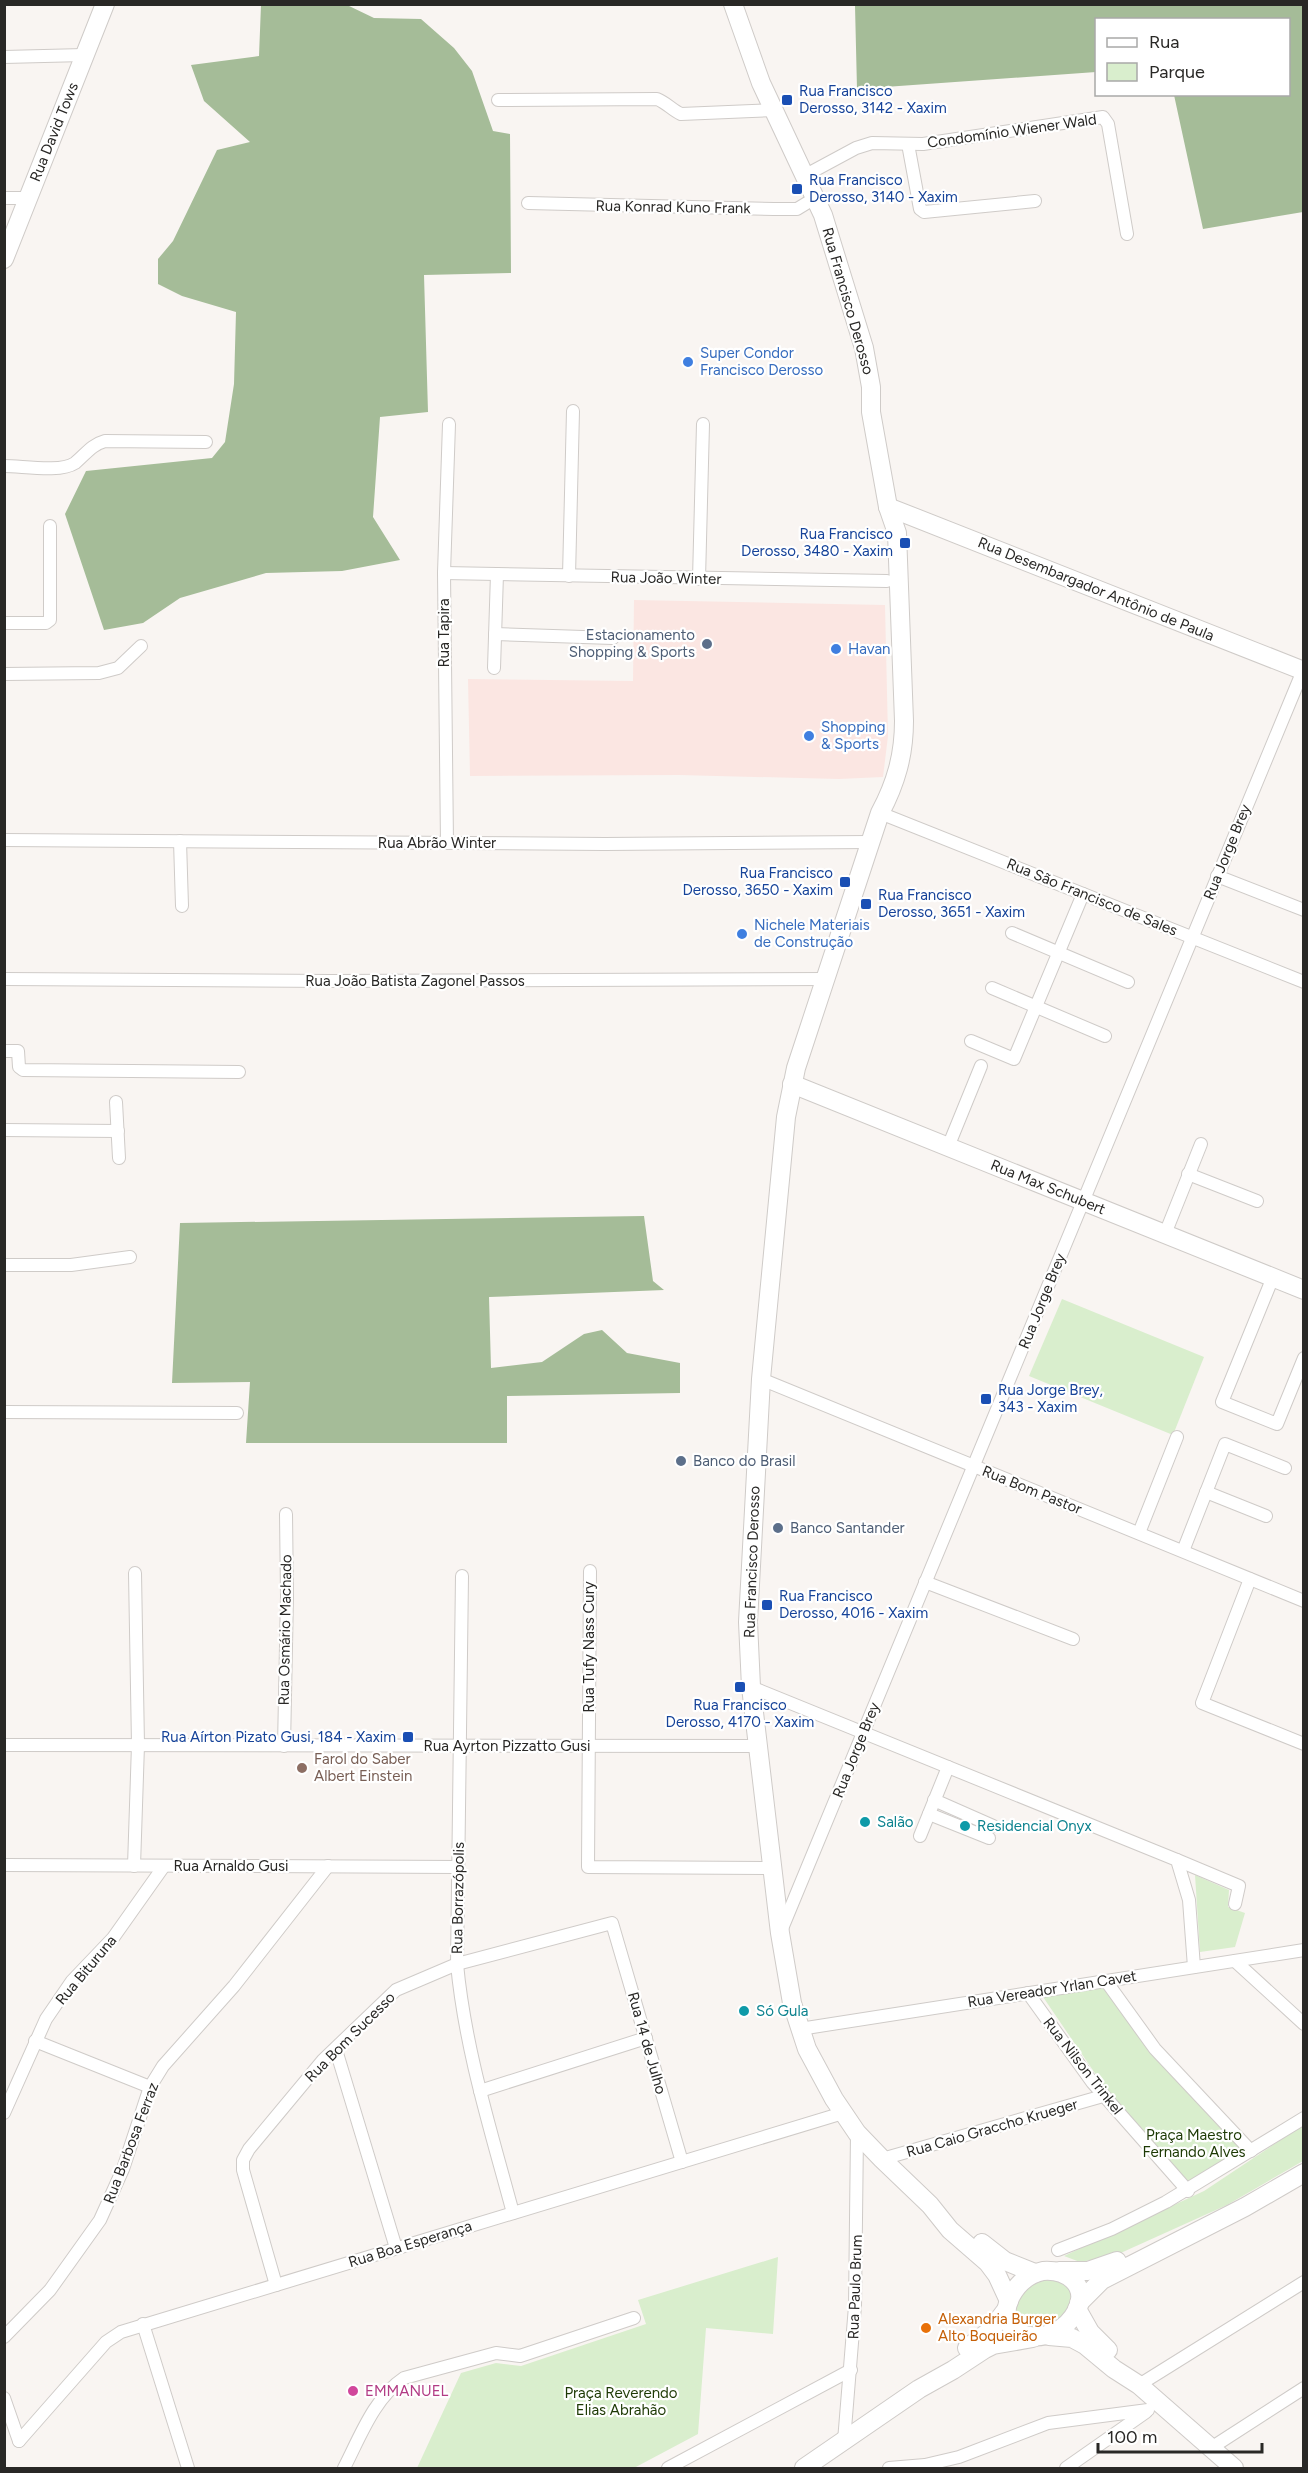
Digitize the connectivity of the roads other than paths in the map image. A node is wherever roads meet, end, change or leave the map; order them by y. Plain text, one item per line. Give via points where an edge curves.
1 (105, 4) edge
2 (734, 4) edge
3 (84, 55) junction
4 (4, 57) edge
5 (498, 100) dead end
6 (774, 110) junction
7 (908, 144) junction
8 (804, 176) junction
9 (4, 198) edge
10 (27, 198) junction
11 (815, 198) junction
12 (1035, 201) dead end
13 (528, 203) dead end
14 (1127, 234) dead end
15 (4, 259) edge
16 (573, 411) dead end
17 (449, 424) dead end
18 (703, 424) dead end
19 (206, 442) dead end
20 (4, 466) edge
21 (888, 507) junction
22 (50, 526) dead end
23 (444, 573) junction
24 (497, 574) junction
25 (569, 576) junction
26 (699, 579) junction
27 (887, 581) junction
28 (4, 623) edge
29 (495, 634) junction
30 (613, 638) dead end
31 (141, 646) dead end
32 (494, 668) dead end
33 (1303, 670) edge
34 (4, 674) edge
35 (880, 813) junction
36 (4, 840) edge
37 (180, 841) junction
38 (870, 842) junction
39 (447, 843) junction
40 (1217, 876) junction
41 (1083, 894) junction
42 (182, 906) dead end
43 (1304, 910) edge
44 (1012, 933) dead end
45 (1192, 938) junction
46 (1058, 952) junction
47 (4, 979) edge
48 (825, 979) junction
49 (1128, 982) dead end
50 (1304, 982) edge
51 (992, 988) dead end
52 (1036, 1006) junction
53 (1105, 1036) dead end
54 (971, 1041) dead end
55 (4, 1051) edge
56 (981, 1066) dead end
57 (239, 1072) dead end
58 (792, 1084) junction
59 (116, 1102) dead end
60 (4, 1130) edge
61 (117, 1131) junction
62 (1201, 1144) dead end
63 (948, 1147) junction
64 (119, 1158) dead end
65 (1188, 1174) junction
66 (1083, 1201) junction
67 (1257, 1201) dead end
68 (1165, 1234) junction
69 (130, 1257) dead end
70 (4, 1265) edge
71 (1273, 1277) junction
72 (1304, 1290) edge
73 (1304, 1358) edge
74 (761, 1378) junction
75 (4, 1412) edge
76 (237, 1413) dead end
77 (1177, 1437) dead end
78 (974, 1466) junction
79 (1285, 1468) dead end
80 (1206, 1492) junction
81 (286, 1514) dead end
82 (1266, 1515) dead end
83 (1139, 1533) junction
84 (1183, 1551) junction
85 (590, 1571) dead end
86 (135, 1573) dead end
87 (462, 1576) dead end
88 (1250, 1579) junction
89 (926, 1582) junction
90 (1304, 1601) edge
91 (1073, 1639) dead end
92 (751, 1688) junction
93 (863, 1733) junction
94 (1304, 1744) edge
95 (4, 1745) edge
96 (138, 1745) junction
97 (284, 1746) junction
98 (459, 1746) junction
99 (589, 1746) junction
100 (758, 1746) junction
101 (948, 1767) junction
102 (934, 1800) junction
103 (929, 1814) junction
104 (920, 1836) dead end
105 (1177, 1860) junction
106 (4, 1865) edge
107 (134, 1866) junction
108 (164, 1866) junction
109 (328, 1866) junction
110 (458, 1867) junction
111 (771, 1868) junction
112 (1235, 1904) dead end
113 (612, 1923) joint
114 (780, 1934) junction
115 (1304, 1950) edge
116 (1235, 1961) junction
117 (457, 1964) junction
118 (1194, 1967) junction
119 (1106, 1981) junction
120 (1028, 1993) junction
121 (1304, 2024) edge
122 (800, 2029) junction
123 (646, 2038) junction
124 (35, 2041) junction
125 (336, 2050) junction
126 (150, 2087) junction
127 (480, 2091) junction
128 (1103, 2096) junction
129 (4, 2113) edge
130 (843, 2113) junction
131 (1304, 2118) edge
132 (857, 2133) junction
133 (1251, 2151) junction
134 (882, 2159) junction
135 (682, 2162) junction
136 (1304, 2173) edge
137 (1188, 2191) junction
138 (930, 2205) junction
139 (513, 2213) junction
140 (1200, 2229) junction
141 (396, 2248) junction
142 (1058, 2250) dead end
143 (1059, 2271) junction
144 (1035, 2273) junction
145 (1304, 2282) edge
146 (276, 2285) junction
147 (1007, 2305) junction
148 (1078, 2306) junction
149 (634, 2318) dead end
150 (143, 2325) junction
151 (4, 2337) edge
152 (1041, 2337) junction
153 (851, 2370) junction
154 (1139, 2385) junction
155 (1304, 2388) edge
156 (919, 2389) junction
157 (4, 2398) edge
158 (1153, 2406) junction
159 (844, 2441) junction
160 (1211, 2448) junction
161 (188, 2469) edge
162 (344, 2469) edge
163 (668, 2469) edge
164 (804, 2469) edge
165 (889, 2469) edge
166 (1066, 2469) edge
167 (1234, 2469) edge

1 - 3 main road, Rua David Tows
2 - 6 main road, Rua Francisco Derosso
3 - 4 street
3 - 10 main road, Rua David Tows
5 - 6 street via 657,99 681,114
6 - 8 main road, Rua Francisco Derosso
7 - 8 street, Condomínio Wiener Wald via 856,148
7 - 12 street, Condomínio Wiener Wald via 920,209 924,212
7 - 14 street, Condomínio Wiener Wald via 1103,117 1108,124
8 - 11 main road, Rua Francisco Derosso
9 - 10 street
10 - 15 main road, Rua David Tows
11 - 13 street, Rua Konrad Kuno Frank via 797,209
11 - 21 main road, Rua Francisco Derosso via 864,348
16 - 25 street
17 - 23 street, Rua Tapira
18 - 26 street
19 - 20 street via 105,441 94,444 75,463 63,468
21 - 27 main road, Rua Francisco Derosso
21 - 33 main road, Rua Desembargador Antônio de Paula
21 - 35 main road, Rua Francisco Derosso via 897,532 904,740 894,786
22 - 28 street via 50,620
23 - 24 street, Rua João Winter
23 - 39 street, Rua Tapira
24 - 25 street, Rua João Winter
24 - 29 street
25 - 26 street, Rua João Winter
26 - 27 street, Rua João Winter
27 - 35 main road, Rua Francisco Derosso via 893,729
29 - 30 street
29 - 32 street
31 - 34 street via 118,668 99,673
33 - 40 street, Rua Jorge Brey
35 - 38 main road, Rua Francisco Derosso
35 - 41 street, Rua São Francisco de Sales
36 - 37 street, Rua Abrão Winter
37 - 39 street, Rua Abrão Winter
37 - 42 street
38 - 39 street, Rua Abrão Winter
38 - 48 main road, Rua Francisco Derosso
40 - 43 street
40 - 45 street, Rua Jorge Brey
41 - 45 street, Rua São Francisco de Sales
41 - 46 street
44 - 46 street
45 - 50 street, Rua São Francisco de Sales
45 - 66 street, Rua Jorge Brey
46 - 49 street
46 - 52 street
47 - 48 street, Rua João Batista Zagonel Passos
48 - 58 main road, Rua Francisco Derosso
51 - 52 street
52 - 53 street
52 - 54 street via 1014,1059
55 - 57 street via 18,1052 19,1067 23,1070
56 - 63 street
58 - 63 main road, Rua Max Schubert
58 - 74 main road, Rua Francisco Derosso
59 - 61 street
60 - 61 street
61 - 64 street
62 - 65 street
63 - 66 main road, Rua Max Schubert
65 - 67 street
65 - 68 street
66 - 68 main road, Rua Max Schubert
66 - 78 street, Rua Jorge Brey
68 - 71 main road, Rua Max Schubert
69 - 70 street via 71,1264
71 - 72 main road, Rua Max Schubert
71 - 73 street via 1222,1402 1277,1424
74 - 78 street, Rua Bom Pastor
74 - 92 main road, Rua Francisco Derosso via 748,1622
75 - 76 street
77 - 83 street
78 - 83 street, Rua Bom Pastor
78 - 89 street, Rua Jorge Brey
79 - 80 street via 1225,1444
80 - 82 street
80 - 84 street
81 - 97 street, Rua Osmário Machado
83 - 84 street, Rua Bom Pastor
84 - 88 street, Rua Bom Pastor
85 - 99 street, Rua Tufy Nass Cury
86 - 96 street
87 - 98 street, Rua Borrazópolis
88 - 90 street, Rua Bom Pastor
88 - 94 street via 1202,1703
89 - 91 street
89 - 93 street, Rua Jorge Brey
92 - 93 street
92 - 100 main road, Rua Francisco Derosso
93 - 101 street
93 - 114 street, Rua Jorge Brey
95 - 96 street, Rua Ayrton Pizzatto Gusi
96 - 97 street, Rua Ayrton Pizzatto Gusi
96 - 107 street
97 - 98 street, Rua Ayrton Pizzatto Gusi
98 - 99 street, Rua Ayrton Pizzatto Gusi
98 - 110 street, Rua Borrazópolis
99 - 100 street, Rua Ayrton Pizzatto Gusi
99 - 111 street, Rua Tufy Nass Cury via 588,1867
100 - 111 main road, Rua Francisco Derosso
101 - 102 street
101 - 105 street
102 - 103 street
102 - 103 street via 991,1832
103 - 104 street
105 - 112 street via 1239,1886
105 - 118 street via 1189,1900
106 - 107 street, Rua Arnaldo Gusi
107 - 108 street, Rua Arnaldo Gusi
108 - 109 street, Rua Arnaldo Gusi
108 - 124 street, Rua Bituruna via 113,1938 72,1981
109 - 110 street, Rua Arnaldo Gusi
109 - 126 street, Rua Barbosa Ferraz via 234,1986 163,2066
110 - 117 street, Rua Borrazópolis
111 - 114 main road, Rua Francisco Derosso
113 - 117 street, Rua Bom Sucesso
113 - 123 street, Rua 14 de Julho
114 - 122 main road, Rua Francisco Derosso
115 - 116 street, Rua Vereador Yrlan Cavet
116 - 118 street, Rua Vereador Yrlan Cavet
116 - 121 street
117 - 125 street, Rua Bom Sucesso via 396,1990
117 - 127 street, Rua Borrazópolis via 464,2027
118 - 119 street, Rua Vereador Yrlan Cavet
119 - 120 street, Rua Vereador Yrlan Cavet
119 - 133 street via 1155,2049
120 - 122 street, Rua Vereador Yrlan Cavet
120 - 128 street, Rua Nilson Trinkel
122 - 130 main road, Rua Francisco Derosso via 816,2068
123 - 127 street
123 - 135 street, Rua 14 de Julho
124 - 126 street
124 - 129 street, Rua Bituruna
125 - 141 street
125 - 146 street, Rua Bom Sucesso via 263,2130 243,2160 245,2180
126 - 151 street, Rua Barbosa Ferraz via 123,2169 100,2220 50,2290
127 - 139 street, Rua Borrazópolis
128 - 134 street, Rua Caio Graccho Krueger
128 - 137 street, Rua Nilson Trinkel
130 - 132 main road, Rua Francisco Derosso
130 - 135 street, Rua Boa Esperança
131 - 133 street
132 - 134 main road, Rua Francisco Derosso
132 - 153 street, Rua Paulo Brum
133 - 137 street
134 - 138 main road, Rua Francisco Derosso
135 - 139 street, Rua Boa Esperança
136 - 140 main road
137 - 142 street via 1128,2222
138 - 144 main road, Rua Francisco Derosso via 958,2222 1005,2261
138 - 147 main road, Rua Francisco Derosso via 950,2230 993,2268
139 - 141 street, Rua Boa Esperança
140 - 143 main road via 1098,2269
140 - 148 main road via 1102,2280
141 - 146 street, Rua Boa Esperança
143 - 144 main road
143 - 148 main road via 1077,2283
144 - 147 main road via 1014,2290
145 - 154 street
146 - 150 street, Rua Boa Esperança
147 - 152 main road via 1011,2326 1020,2333
147 - 156 main road via 991,2330 946,2362
148 - 152 main road via 1064,2326
148 - 154 main road via 1094,2337
149 - 162 street via 519,2356 496,2353 404,2378 376,2407
150 - 157 street, Rua Boa Esperança via 106,2342 19,2441
150 - 161 street
152 - 154 main road via 1078,2341
152 - 156 main road via 993,2345
153 - 159 street, Rua Paulo Brum
153 - 163 street
154 - 158 main road
155 - 160 street
156 - 159 main road
158 - 160 main road
158 - 165 street via 1048,2423 960,2457
158 - 166 street
159 - 164 main road
160 - 167 main road

